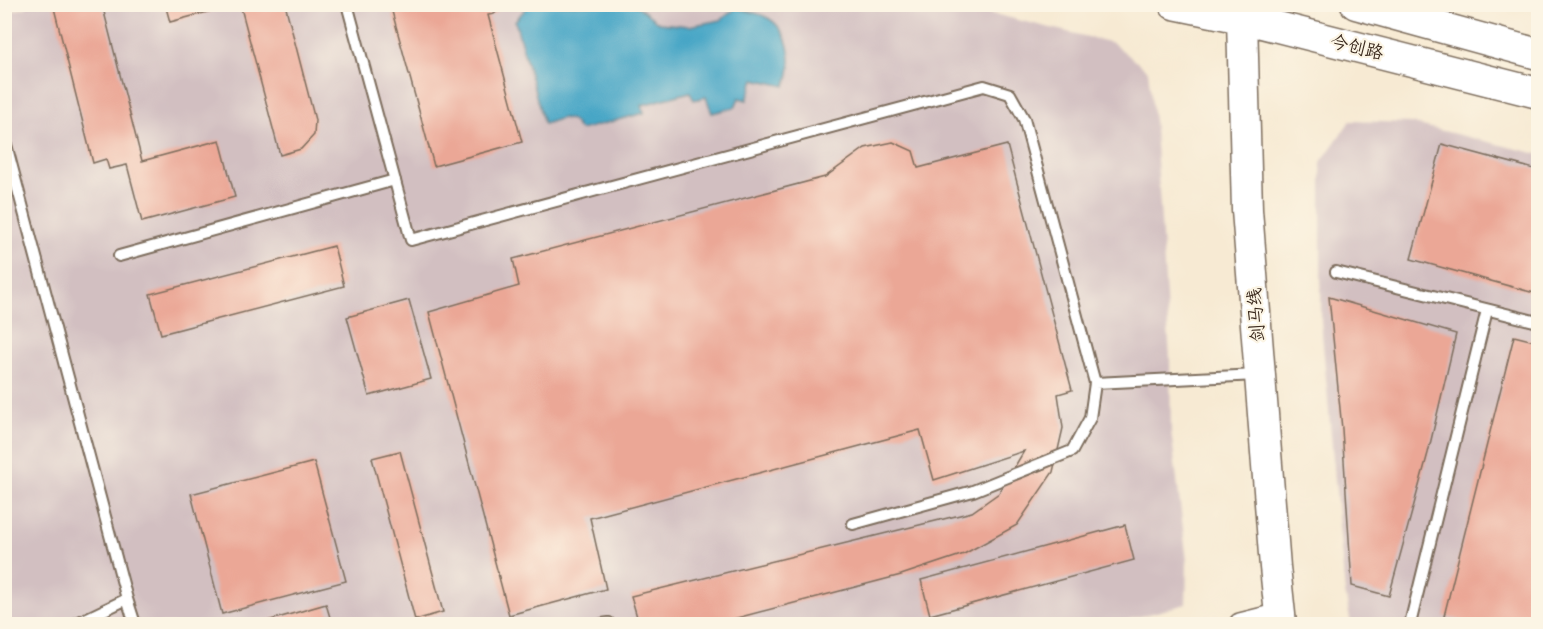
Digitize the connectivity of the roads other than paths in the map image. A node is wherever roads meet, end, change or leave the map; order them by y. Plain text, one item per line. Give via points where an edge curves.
1 (347, 4) edge
2 (1174, 4) edge
3 (1356, 4) edge
4 (1242, 11) edge
5 (1539, 54) edge
6 (1539, 93) edge
7 (4, 138) edge
8 (394, 180) junction
9 (119, 256) dead end
10 (1336, 272) dead end
11 (1487, 310) junction
12 (1539, 322) edge
13 (1260, 375) junction
14 (1095, 383) junction
15 (853, 524) dead end
16 (127, 599) junction
17 (1280, 619) edge
18 (75, 624) edge
19 (135, 624) edge
20 (1240, 624) edge
21 (1410, 624) edge

1 - 8 lane
2 - 4 main road, 今创路
3 - 5 main road
4 - 6 main road, 今创路
4 - 13 main road, 剑马线 via 1247,210
7 - 16 lane
8 - 9 lane
8 - 14 lane via 411,240 984,86 1010,94 1024,119
10 - 11 lane
11 - 12 lane
11 - 21 lane
13 - 14 lane
13 - 17 main road, 剑马线
14 - 15 lane via 1090,418 1072,451 973,491
16 - 18 lane
16 - 19 lane
17 - 20 street

